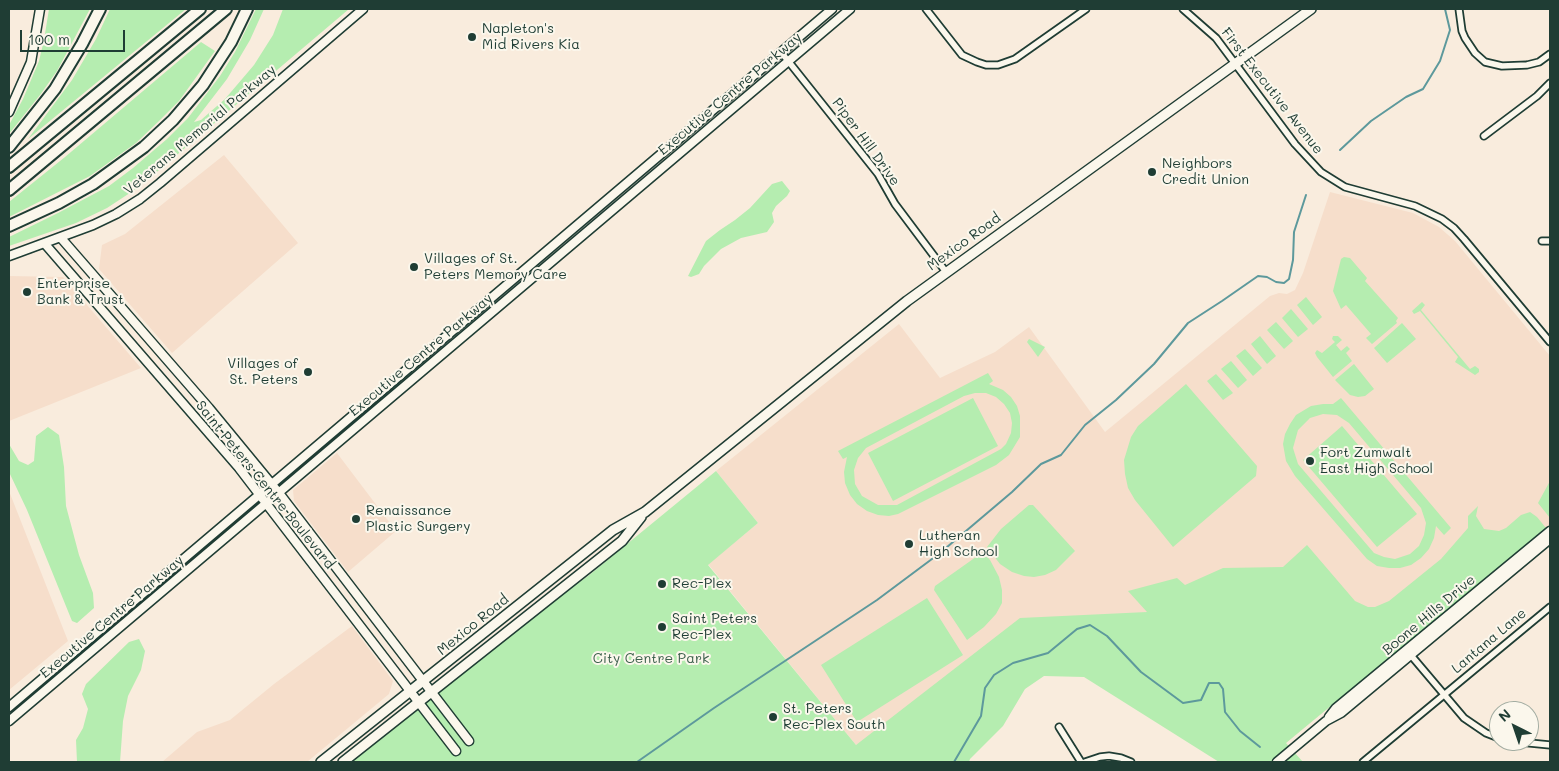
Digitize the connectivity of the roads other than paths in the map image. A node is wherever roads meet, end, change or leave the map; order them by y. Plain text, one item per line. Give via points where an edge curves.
1 (40, 9) edge
2 (100, 9) edge
3 (200, 9) edge
4 (226, 9) edge
5 (247, 9) edge
6 (363, 9) edge
7 (832, 9) edge
8 (850, 9) edge
9 (926, 9) edge
10 (1086, 9) edge
11 (1183, 9) edge
12 (1311, 9) edge
13 (1459, 9) edge
14 (781, 52) junction
15 (1550, 56) edge
16 (787, 61) junction
17 (1236, 64) junction
18 (1550, 83) edge
19 (9, 112) edge
20 (1484, 136) dead end
21 (9, 147) edge
22 (9, 168) edge
23 (9, 190) edge
24 (9, 226) edge
25 (61, 238) junction
26 (1542, 241) dead end
27 (1550, 241) edge
28 (45, 244) junction
29 (9, 256) edge
30 (946, 272) junction
31 (1550, 342) edge
32 (271, 483) junction
33 (259, 493) junction
34 (279, 493) junction
35 (267, 503) junction
36 (645, 512) junction
37 (1550, 531) edge
38 (1550, 539) edge
39 (1550, 607) edge
40 (1408, 652) junction
41 (423, 682) junction
42 (411, 692) junction
43 (432, 693) junction
44 (1444, 695) junction
45 (419, 702) junction
46 (9, 707) edge
47 (9, 721) edge
48 (1059, 727) dead end
49 (1489, 733) edge
50 (469, 741) dead end
51 (456, 751) dead end
52 (321, 762) edge
53 (344, 762) edge
54 (1082, 762) edge
55 (1085, 762) edge
56 (1131, 762) edge
57 (1277, 762) edge
58 (1363, 762) edge

1 - 19 street via 31,62
2 - 21 highway via 55,89
3 - 22 highway
4 - 23 highway
5 - 24 highway via 231,42 203,85 144,147 85,189
6 - 25 street, Veterans Memorial Parkway via 160,183 116,214
7 - 14 street, Executive Centre Parkway
8 - 16 street, Executive Centre Parkway
9 - 10 street via 962,55 986,65 1016,59
11 - 17 street, First Executive Avenue via 1216,38
12 - 17 main road, Mexico Road
13 - 15 street via 1462,31 1474,53 1485,62 1502,66 1526,65
14 - 16 street, Piper Hill Drive
14 - 32 street, Executive Centre Parkway
16 - 30 street, Piper Hill Drive via 878,174 895,204
16 - 34 street, Executive Centre Parkway
17 - 30 main road, Mexico Road
17 - 31 street, First Executive Avenue via 1304,156 1321,172 1345,187 1414,206 1448,223
18 - 20 street
25 - 28 street, Veterans Memorial Parkway
25 - 32 street, Saint Peters Centre Boulevard
26 - 27 street
28 - 29 street, Veterans Memorial Parkway
28 - 33 street, Saint Peters Centre Boulevard
30 - 36 main road, Mexico Road
32 - 33 street, Executive Centre Parkway
32 - 34 street, Saint Peters Centre Boulevard
33 - 35 street, Saint Peters Centre Boulevard
33 - 46 street, Executive Centre Parkway
34 - 35 street, Executive Centre Parkway
34 - 41 street, Saint Peters Centre Boulevard
35 - 42 street, Saint Peters Centre Boulevard
35 - 47 street, Executive Centre Parkway
36 - 41 main road, Mexico Road via 614,530
36 - 43 main road, Mexico Road via 622,541
37 - 40 street, Boone Hills Drive
38 - 40 street, Boone Hills Drive
39 - 44 street, Lantana Lane
40 - 44 street
40 - 57 street, Boone Hills Drive via 1341,713 1326,721
41 - 42 main road, Mexico Road
41 - 43 street, Saint Peters Centre Boulevard
42 - 45 street, Saint Peters Centre Boulevard
42 - 52 main road, Mexico Road
43 - 45 main road, Mexico Road
43 - 50 street, Saint Peters Centre Boulevard
44 - 49 street via 1464,718
44 - 58 street, Lantana Lane
45 - 51 street, Saint Peters Centre Boulevard
45 - 53 main road, Mexico Road
48 - 54 street
55 - 56 street via 1110,756

